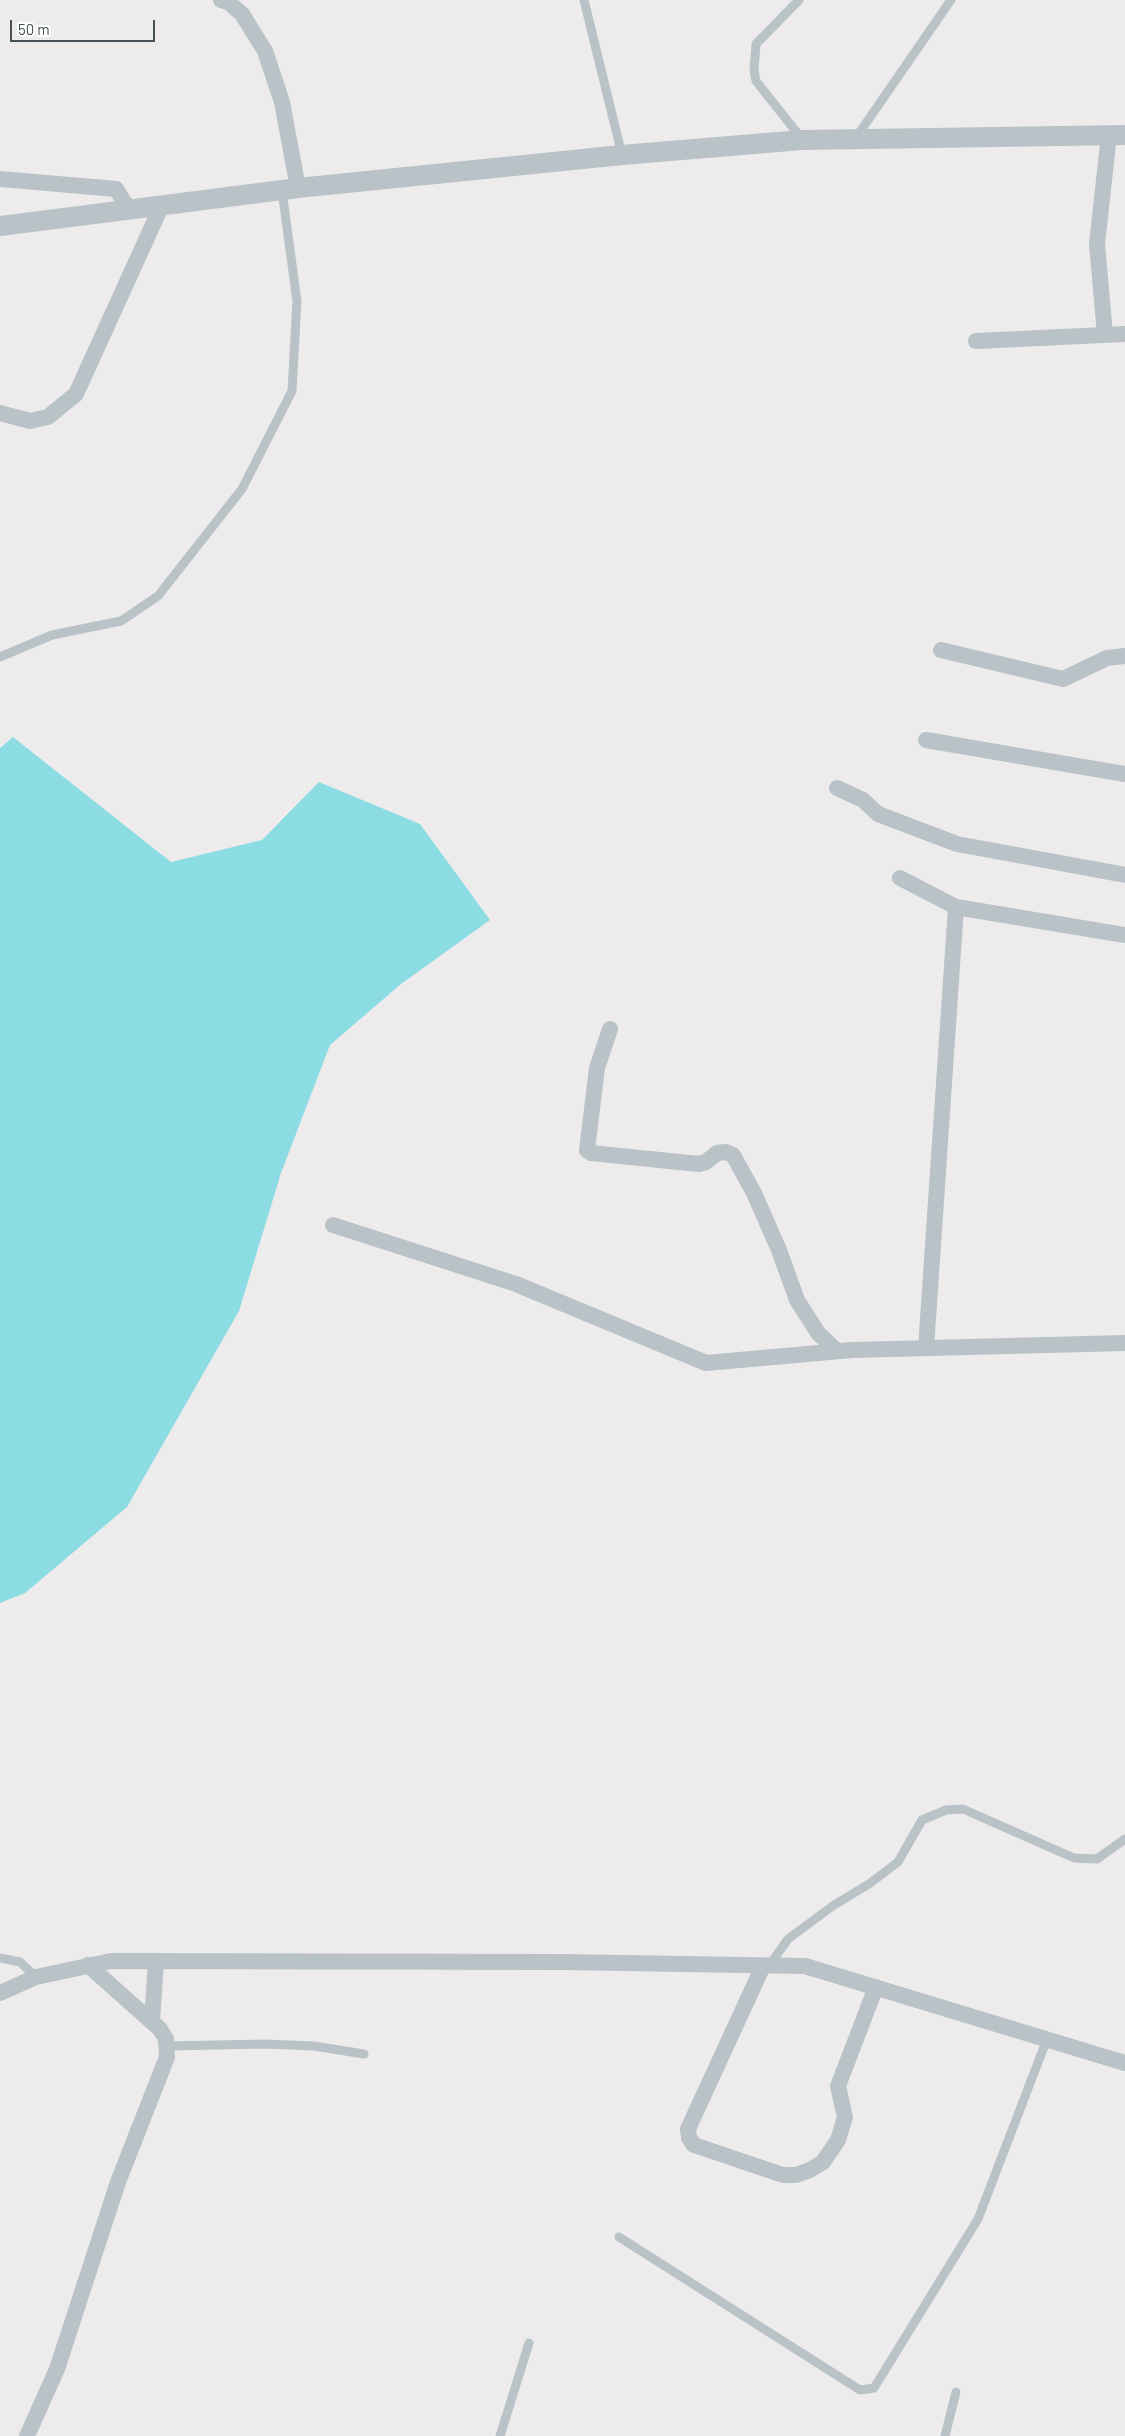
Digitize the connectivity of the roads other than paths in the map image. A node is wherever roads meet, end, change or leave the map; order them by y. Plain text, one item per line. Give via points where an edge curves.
1 (221, 0) edge
2 (584, 0) edge
3 (799, 0) edge
4 (951, 0) edge
5 (1117, 135) edge
6 (855, 139) junction
7 (802, 140) junction
8 (622, 155) junction
9 (0, 179) edge
10 (290, 190) junction
11 (161, 207) junction
12 (130, 211) junction
13 (0, 226) edge
14 (1125, 334) edge
15 (1105, 335) junction
16 (976, 341) dead end
17 (0, 413) edge
18 (941, 650) dead end
19 (1125, 656) edge
20 (0, 657) edge
21 (926, 740) dead end
22 (1125, 774) edge
23 (837, 788) dead end
24 (1125, 875) edge
25 (900, 878) dead end
26 (956, 907) junction
27 (1125, 935) edge
28 (610, 1029) dead end
29 (333, 1225) dead end
30 (1125, 1343) edge
31 (926, 1348) junction
32 (837, 1351) junction
33 (1125, 1839) edge
34 (0, 1958) edge
35 (156, 1961) junction
36 (88, 1965) junction
37 (766, 1966) junction
38 (36, 1977) junction
39 (876, 1987) junction
40 (0, 1993) edge
41 (152, 2022) junction
42 (1047, 2039) junction
43 (168, 2046) junction
44 (364, 2054) dead end
45 (1125, 2063) edge
46 (619, 2237) dead end
47 (529, 2342) dead end
48 (956, 2392) dead end
49 (27, 2436) edge
50 (500, 2436) edge
51 (946, 2436) edge

1 - 10 street via 242,14 265,50 282,102
2 - 8 lane
3 - 7 lane via 756,44 754,70 756,81
4 - 6 lane
5 - 6 street
5 - 15 street via 1097,244
6 - 7 street
7 - 8 street
8 - 10 street
9 - 12 street via 116,189
10 - 11 street
10 - 20 lane via 297,301 292,391 242,489 158,596 120,621 52,635
11 - 12 street
11 - 17 street via 76,394 48,417 30,421
12 - 13 street
14 - 15 street
15 - 16 street
18 - 19 street via 1063,678 1107,658
21 - 22 street
23 - 24 street via 863,800 878,814 957,844
25 - 26 street
26 - 27 street
26 - 31 street
28 - 32 street via 597,1068 587,1150 699,1164 718,1153 733,1155 754,1193 797,1300 818,1333
29 - 32 street via 516,1284 706,1363
30 - 31 street
31 - 32 street
33 - 37 lane via 1097,1859 1074,1858 963,1809 946,1810 922,1820 898,1862 788,1939
34 - 38 lane via 20,1962
35 - 36 street via 111,1961
35 - 37 street
35 - 41 street
36 - 38 street
36 - 41 street
37 - 39 street via 804,1966
37 - 39 street via 688,2129 694,2145 783,2176 796,2176 823,2162 838,2140 845,2117 838,2086
38 - 40 street
39 - 42 street
41 - 43 street via 160,2029
42 - 45 street
42 - 46 lane via 978,2219 874,2388 860,2390
43 - 44 lane via 265,2044 314,2046
43 - 49 street via 167,2057 118,2182 56,2369
47 - 50 lane
48 - 51 lane

